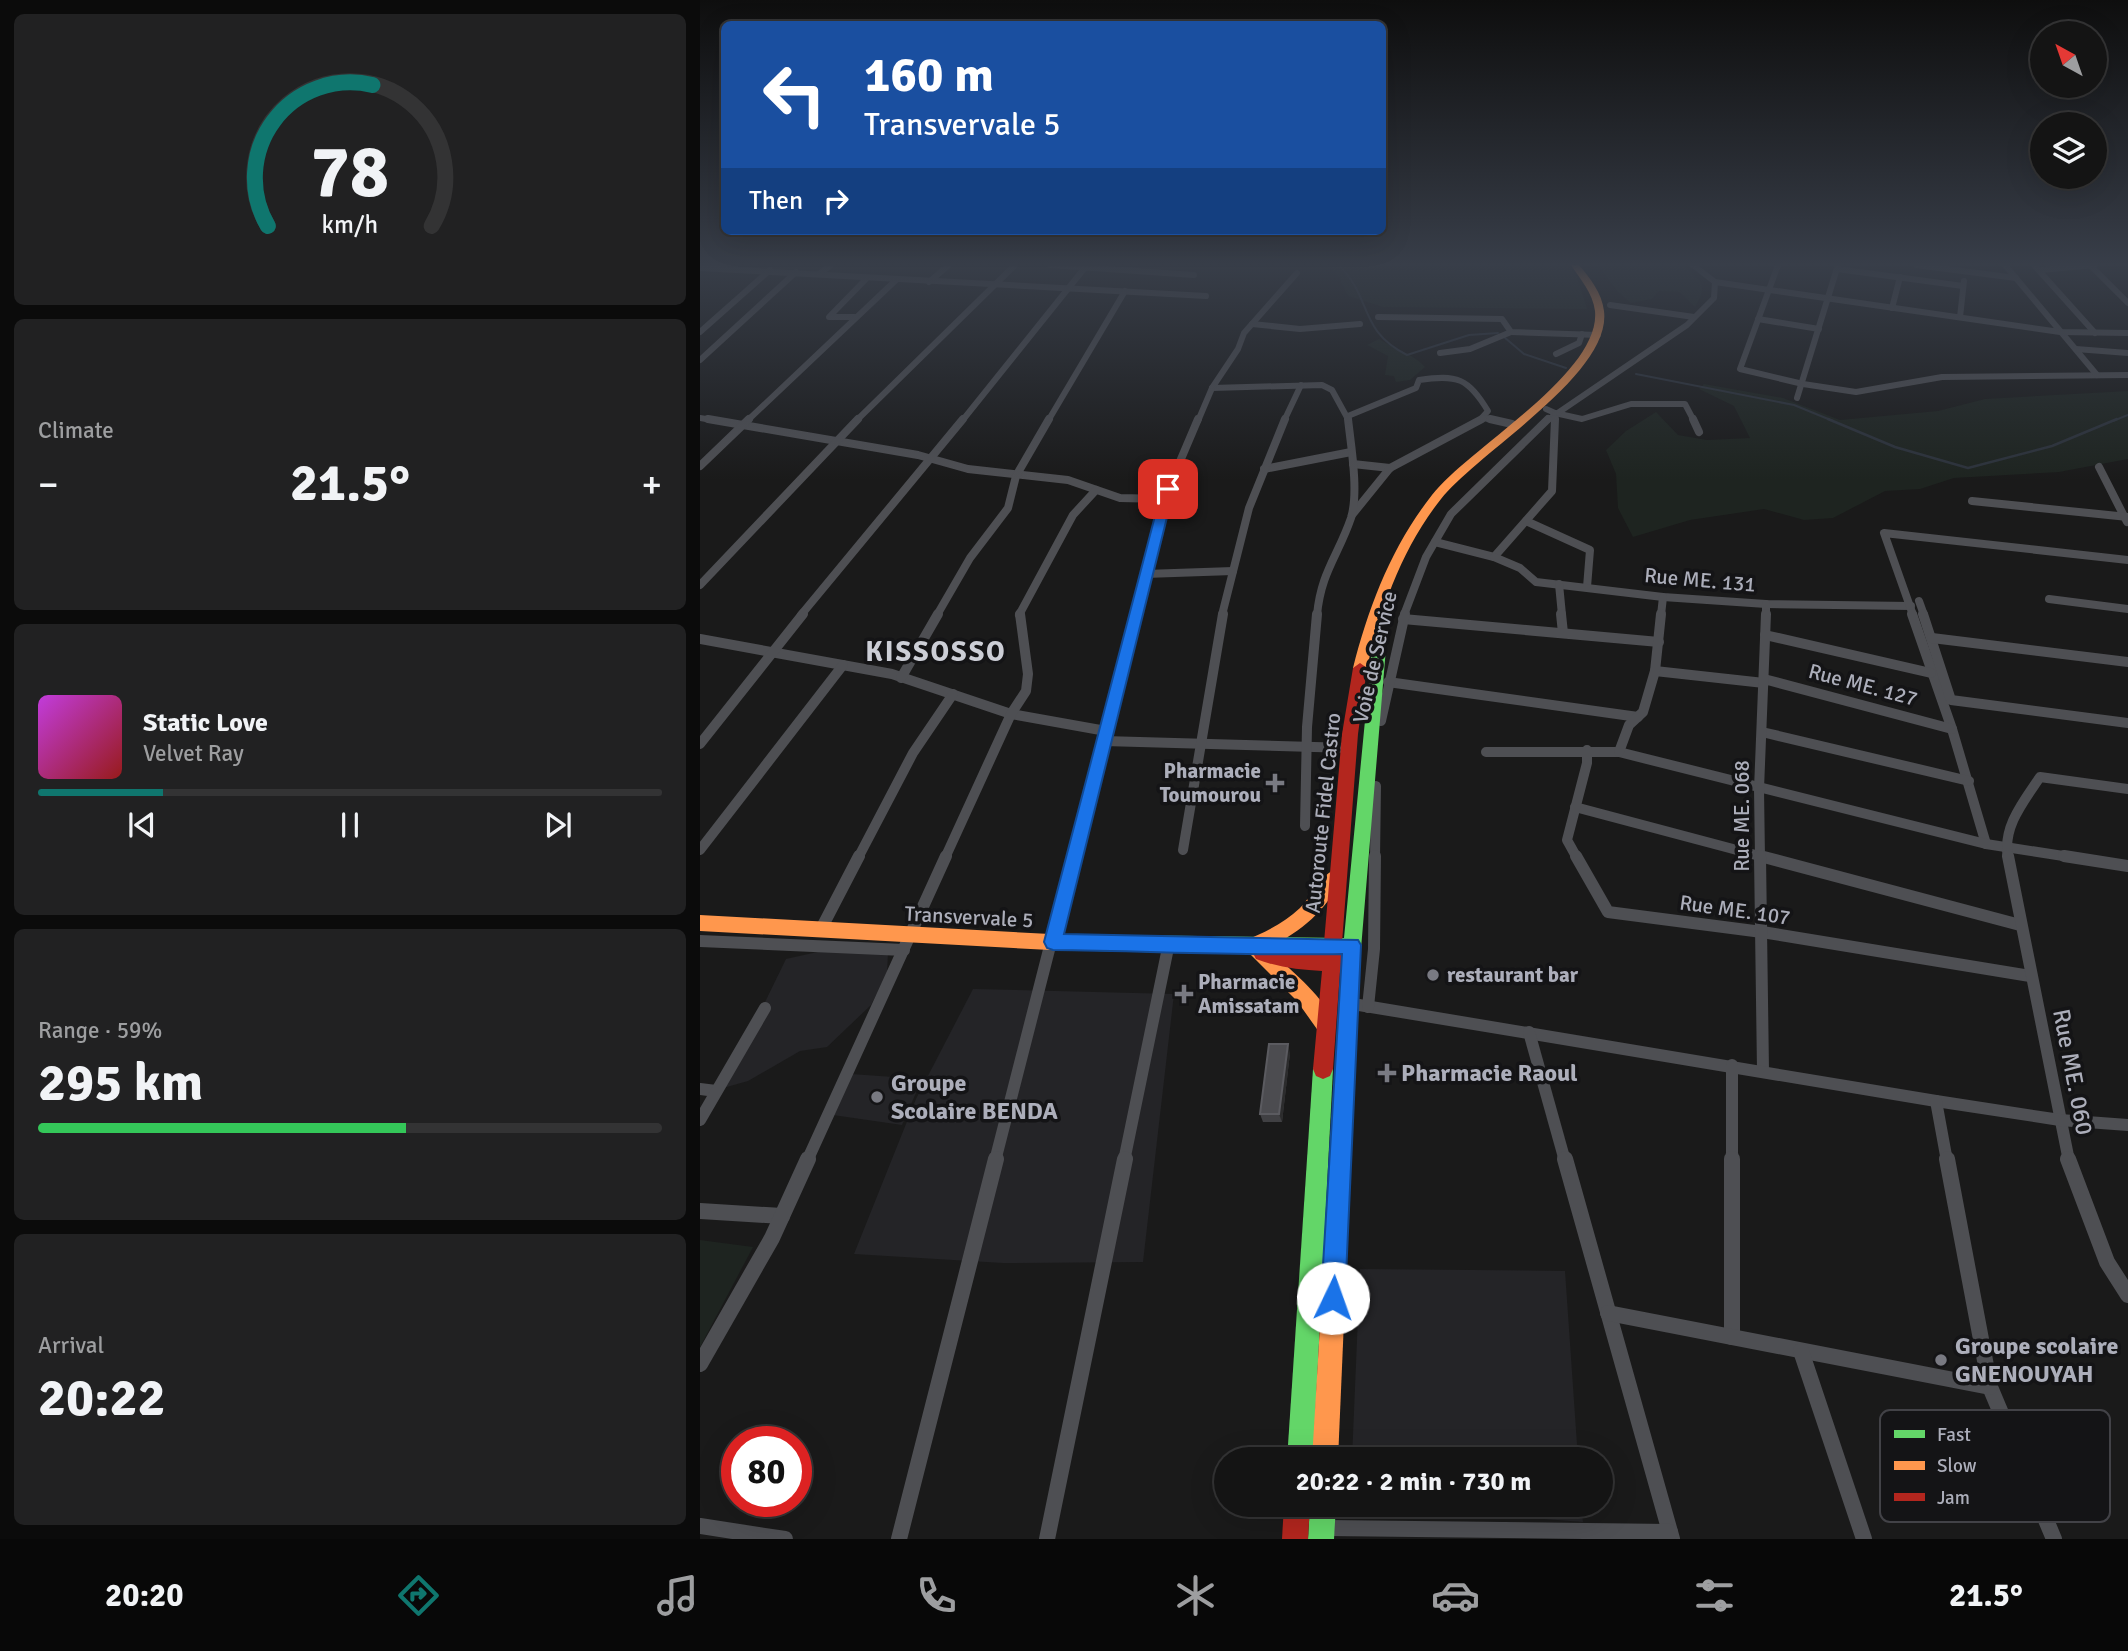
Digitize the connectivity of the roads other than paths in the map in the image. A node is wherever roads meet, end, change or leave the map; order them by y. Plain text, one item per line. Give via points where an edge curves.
1 (725, 337) edge
2 (835, 337) edge
3 (940, 337) edge
4 (1032, 337) edge
5 (1098, 337) edge
6 (1244, 337) edge
7 (1499, 337) edge
8 (1587, 337) edge
9 (1590, 337) edge
10 (1606, 337) edge
11 (1664, 337) edge
12 (1752, 337) edge
13 (1817, 337) edge
14 (2065, 337) edge
15 (2076, 349) junction
16 (1440, 353) dead end
17 (2128, 353) edge
18 (1556, 354) dead end
19 (700, 360) edge
20 (2097, 375) junction
21 (2128, 375) edge
22 (1803, 384) junction
23 (1301, 385) junction
24 (1212, 388) junction
25 (1797, 398) dead end
26 (1550, 411) junction
27 (1348, 416) junction
28 (700, 418) edge
29 (1484, 418) junction
30 (1512, 424) junction
31 (743, 425) junction
32 (1699, 432) dead end
33 (835, 442) junction
34 (1351, 452) junction
35 (933, 460) junction
36 (1353, 464) junction
37 (700, 466) edge
38 (2099, 467) dead end
39 (1390, 468) junction
40 (1264, 469) junction
41 (1016, 476) junction
42 (1096, 490) junction
43 (1164, 499) junction
44 (1972, 501) dead end
45 (1352, 514) junction
46 (2127, 520) edge
47 (1526, 521) junction
48 (1434, 542) junction
49 (1494, 557) junction
50 (2128, 560) edge
51 (1233, 571) junction
52 (1145, 574) junction
53 (1559, 584) junction
54 (700, 585) edge
55 (1587, 587) junction
56 (1663, 597) junction
57 (2049, 599) dead end
58 (1766, 604) junction
59 (1915, 604) junction
60 (2128, 609) edge
61 (1403, 619) junction
62 (1563, 633) junction
63 (1765, 635) junction
64 (1932, 638) junction
65 (700, 639) edge
66 (1659, 642) junction
67 (771, 652) junction
68 (2128, 662) edge
69 (843, 666) junction
70 (1655, 671) junction
71 (1931, 673) junction
72 (901, 678) junction
73 (1764, 681) junction
74 (1388, 682) junction
75 (953, 694) junction
76 (1011, 713) junction
77 (1638, 717) junction
78 (2128, 723) edge
79 (1952, 729) junction
80 (1762, 732) junction
81 (1105, 736) junction
82 (700, 744) edge
83 (1198, 746) junction
84 (1307, 748) junction
85 (1350, 748) junction
86 (1587, 750) junction
87 (1619, 751) junction
88 (1486, 752) dead end
89 (1969, 781) junction
90 (1759, 789) junction
91 (2128, 789) edge
92 (1575, 807) junction
93 (1306, 826) dead end
94 (1986, 844) junction
95 (2006, 848) junction
96 (700, 850) edge
97 (1183, 850) dead end
98 (1761, 854) junction
99 (1339, 863) junction
100 (2128, 866) edge
101 (700, 923) edge
102 (2020, 925) junction
103 (820, 931) junction
104 (1762, 932) junction
105 (700, 941) edge
106 (907, 942) junction
107 (1053, 942) junction
108 (1169, 943) junction
109 (1331, 944) junction
110 (1352, 945) junction
111 (1248, 949) junction
112 (1329, 964) junction
113 (1350, 964) junction
114 (2030, 976) junction
115 (1347, 1003) junction
116 (1368, 1007) junction
117 (765, 1008) dead end
118 (1326, 1025) junction
119 (1529, 1032) junction
120 (1732, 1065) junction
121 (1763, 1071) junction
122 (700, 1089) edge
123 (716, 1091) junction
124 (1936, 1101) junction
125 (2060, 1119) junction
126 (700, 1120) edge
127 (2128, 1125) edge
128 (700, 1211) edge
129 (782, 1216) junction
130 (2128, 1295) edge
131 (1608, 1313) junction
132 (1732, 1337) junction
133 (1801, 1351) junction
134 (700, 1364) edge
135 (1990, 1387) junction
136 (2000, 1410) edge
137 (1301, 1447) edge
138 (1326, 1447) edge
139 (1296, 1517) edge
140 (2047, 1522) edge
141 (700, 1526) edge
142 (1321, 1533) edge
143 (724, 1534) edge
144 (1346, 1534) edge
145 (1501, 1535) edge
146 (1671, 1535) edge
147 (785, 1539) edge
148 (899, 1539) edge
149 (1047, 1539) edge
150 (1295, 1539) edge
151 (1864, 1539) edge
152 (2054, 1539) edge

1 - 19 street
2 - 31 street
3 - 33 street
4 - 35 street
5 - 41 street
6 - 24 street
7 - 16 street via 1470,349
8 - 18 street
9 - 30 main road, Autoroute Fidel Castro via 1584,363
10 - 26 main road, Autoroute Fidel Castro via 1599,357
11 - 26 street, Voie de Service
12 - 22 street via 1740,369
13 - 22 street
14 - 15 street
15 - 17 street
15 - 20 street
20 - 21 street
20 - 22 street via 1942,377 1856,392
22 - 25 street
23 - 24 street
23 - 27 street via 1332,390
23 - 40 street
24 - 43 street
26 - 32 street via 1565,419 1585,420 1621,406 1685,404
26 - 47 street via 1552,491
26 - 48 street, Voie de Service via 1451,514
26 - 110 main road, Autoroute Fidel Castro via 1486,459 1435,520 1409,564 1388,617 1375,670
27 - 29 street via 1416,388 1419,380 1436,377 1460,378 1474,386 1488,411
27 - 34 street
28 - 31 street
29 - 30 street
29 - 39 street
30 - 85 main road, Autoroute Fidel Castro via 1449,482 1408,540 1375,613 1363,653
31 - 33 street
31 - 37 street
33 - 35 street
33 - 54 street
34 - 36 street
34 - 40 street
35 - 41 street
35 - 67 street
36 - 39 street
36 - 45 street
38 - 46 street
39 - 45 street
40 - 51 street via 1248,508
41 - 42 street via 1068,480
41 - 72 street via 1008,508 970,558
42 - 43 street via 1120,498
42 - 76 street via 1073,514 1018,617 1028,674 1026,691
43 - 52 street
44 - 46 street
45 - 84 street via 1320,586
47 - 49 street
47 - 55 street via 1590,551
48 - 49 street, Rue ME. 131
48 - 61 street, Voie de Service
49 - 53 street, Rue ME. 131 via 1520,568 1536,582
50 - 59 street via 1884,533
51 - 52 street
51 - 83 street
52 - 81 street
53 - 55 street, Rue ME. 131
53 - 62 street
55 - 56 street, Rue ME. 131
56 - 58 street, Rue ME. 131
56 - 66 street
57 - 60 street
58 - 59 street, Rue ME. 131
58 - 63 street, Rue ME. 068
59 - 64 street
59 - 71 street
61 - 62 street
61 - 74 street, Voie de Service
62 - 66 street
63 - 71 street
63 - 73 street, Rue ME. 068
64 - 68 street
64 - 78 street via 1951,700
65 - 67 street
66 - 70 street
67 - 69 street
67 - 82 street
69 - 72 street
69 - 96 street
70 - 73 street, Rue ME. 127
70 - 77 street
71 - 79 street
72 - 75 street
73 - 79 street, Rue ME. 127
73 - 80 street, Rue ME. 068
74 - 77 street
74 - 116 street, Voie de Service via 1376,785 1374,949
75 - 76 street
75 - 103 street via 913,753
76 - 81 street
76 - 106 street
77 - 87 street via 1629,725
79 - 89 street
80 - 89 street
80 - 90 street, Rue ME. 068
81 - 83 street
81 - 107 street
83 - 84 street
83 - 97 street
84 - 85 street
84 - 93 street
85 - 99 main road, Autoroute Fidel Castro
86 - 87 street
86 - 88 street
86 - 92 street, Rue ME. 107
87 - 90 street
89 - 94 street
90 - 94 street
90 - 98 street, Rue ME. 068
91 - 95 street via 2040,777 2013,818
92 - 98 street
92 - 104 street, Rue ME. 107 via 1567,840 1608,912
94 - 95 street
95 - 100 street
95 - 102 street, Rue ME. 060
98 - 102 street
98 - 104 street, Rue ME. 068
99 - 109 main road, Autoroute Fidel Castro
99 - 111 main road via 1312,912 1285,932
101 - 103 main road, Transvervale 5
102 - 114 street, Rue ME. 060
103 - 106 main road, Transvervale 5
104 - 114 street, Rue ME. 107
104 - 121 street, Rue ME. 068
105 - 106 street
106 - 107 main road, Transvervale 5
106 - 129 street
107 - 108 main road, Transvervale 5
107 - 148 street
108 - 111 main road, Transvervale 5
108 - 149 street
109 - 110 main road, Transvervale 5
109 - 111 main road, Transvervale 5
109 - 112 main road, Autoroute Fidel Castro
110 - 113 main road, Autoroute Fidel Castro
111 - 112 main road, Transvervale 5
111 - 118 main road via 1293,981
112 - 113 main road, Transvervale 5
112 - 118 main road, Autoroute Fidel Castro
113 - 115 main road, Autoroute Fidel Castro
114 - 125 street, Rue ME. 060
115 - 116 street
115 - 138 main road, Autoroute Fidel Castro
116 - 119 street
117 - 123 street
118 - 137 main road, Autoroute Fidel Castro
119 - 120 street
119 - 131 street
120 - 121 street
120 - 132 street
121 - 124 street
122 - 123 street
123 - 126 street
124 - 125 street
124 - 135 street
125 - 127 street
125 - 130 street, Rue ME. 060 via 2067,1157 2107,1262
128 - 129 street
129 - 134 street
131 - 132 street
131 - 146 street
132 - 133 street
133 - 135 street
133 - 151 street
135 - 136 street
139 - 150 main road
140 - 152 street
141 - 143 street
142 - 144 street
143 - 147 street
144 - 145 street
145 - 146 street

